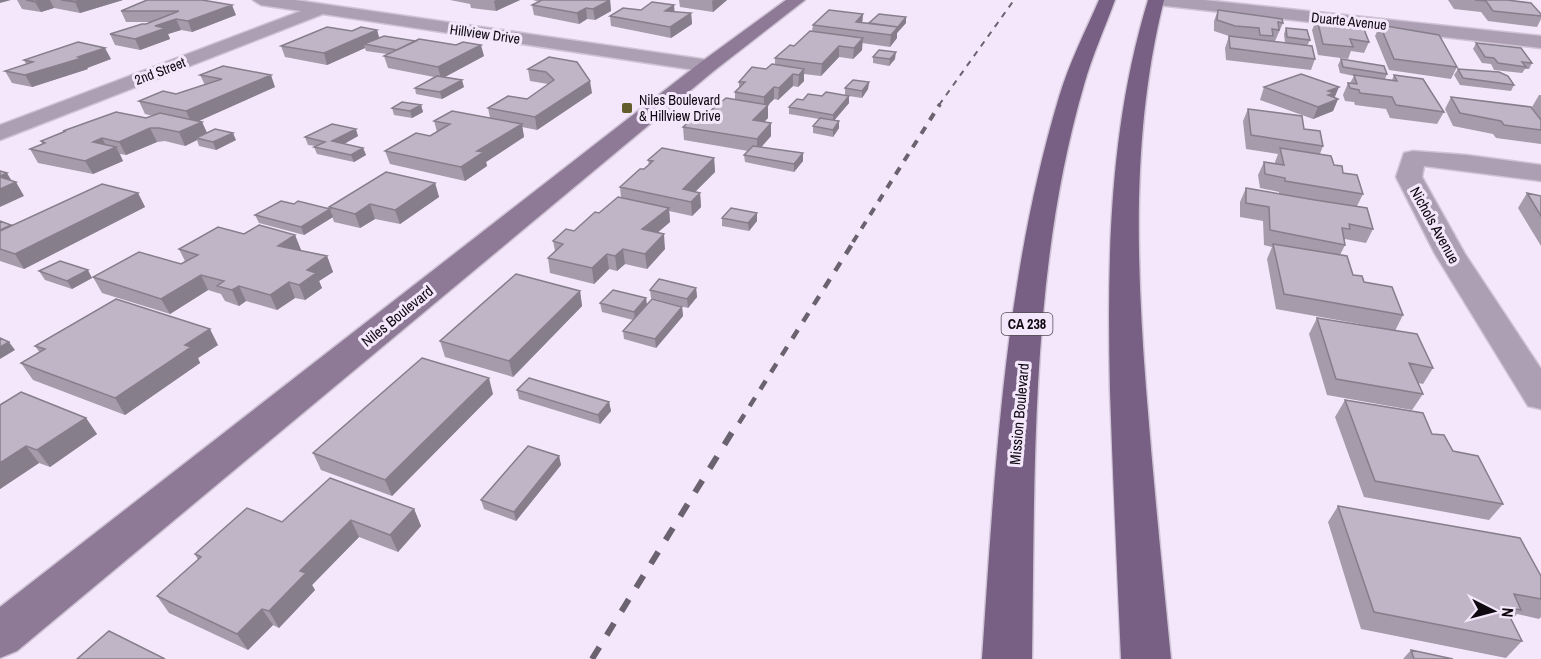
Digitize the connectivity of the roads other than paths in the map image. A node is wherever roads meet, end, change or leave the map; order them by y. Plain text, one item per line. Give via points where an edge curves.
1 (261, 0) edge
2 (797, 0) edge
3 (1107, 0) edge
4 (1157, 0) edge
5 (320, 10) junction
6 (1541, 42) edge
7 (708, 66) junction
8 (0, 133) edge
9 (1541, 172) edge
10 (1541, 397) edge
11 (0, 636) edge
12 (1007, 659) edge
13 (1146, 659) edge

1 - 5 street, Hillview Drive
2 - 7 main road, Niles Boulevard
3 - 12 main road, Mission Boulevard / CA 238 via 1070,95 1033,272 1016,430
4 - 6 street, Duarte Avenue
4 - 13 main road via 1144,39 1132,99 1124,174 1130,436
5 - 7 street, Hillview Drive
5 - 8 street, 2nd Street
7 - 11 main road, Niles Boulevard
9 - 10 street, Nichols Avenue via 1413,158 1409,177 1450,255

